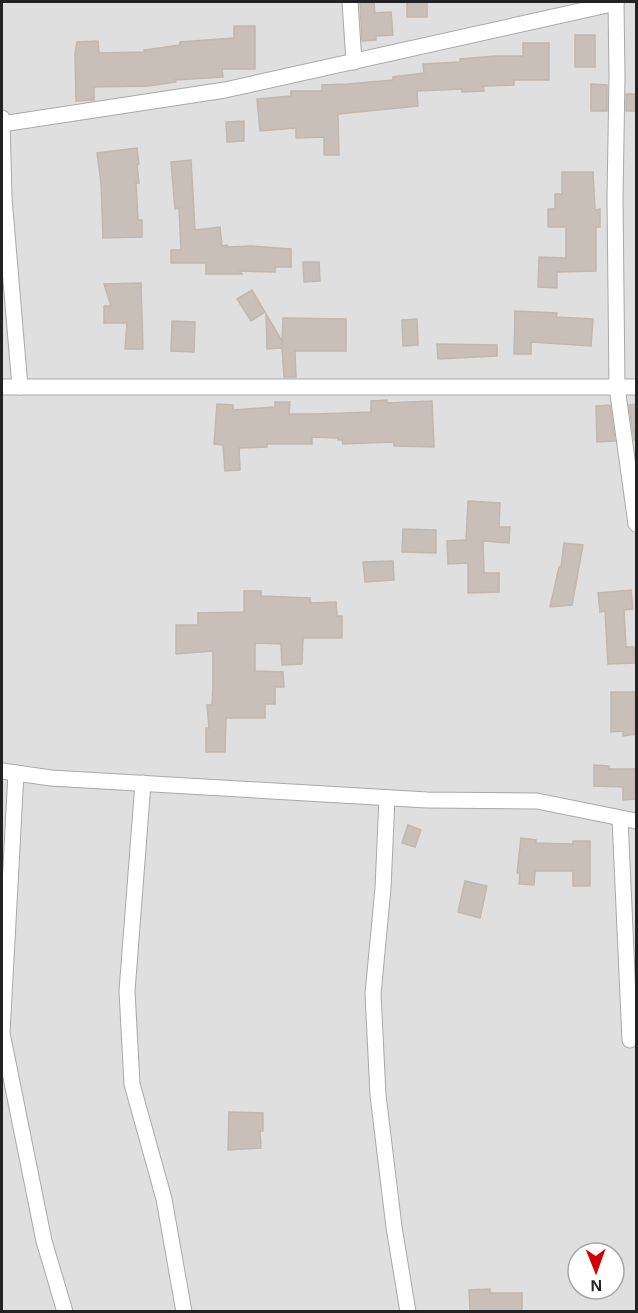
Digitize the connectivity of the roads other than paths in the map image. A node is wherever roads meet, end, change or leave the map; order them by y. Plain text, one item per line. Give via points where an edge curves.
1 (350, 2) edge
2 (616, 2) edge
3 (354, 62) junction
4 (2, 122) edge
5 (2, 387) edge
6 (20, 387) junction
7 (617, 387) junction
8 (636, 387) edge
9 (636, 524) edge
10 (9, 772) edge
11 (143, 783) junction
12 (387, 798) junction
13 (620, 819) junction
14 (636, 821) edge
15 (630, 1040) dead end
16 (65, 1311) edge
17 (184, 1311) edge
18 (408, 1311) edge

1 - 3 street
2 - 3 street
2 - 7 street
3 - 4 street via 225,90
4 - 6 street via 4,198
5 - 6 street
6 - 7 street
7 - 8 street
7 - 9 street
10 - 11 street
10 - 16 street via 2,1033 44,1241
11 - 12 street
11 - 17 street via 127,991 132,1084 164,1199
12 - 13 street via 537,801
12 - 18 street via 373,994 378,1095
13 - 14 street
13 - 15 street

